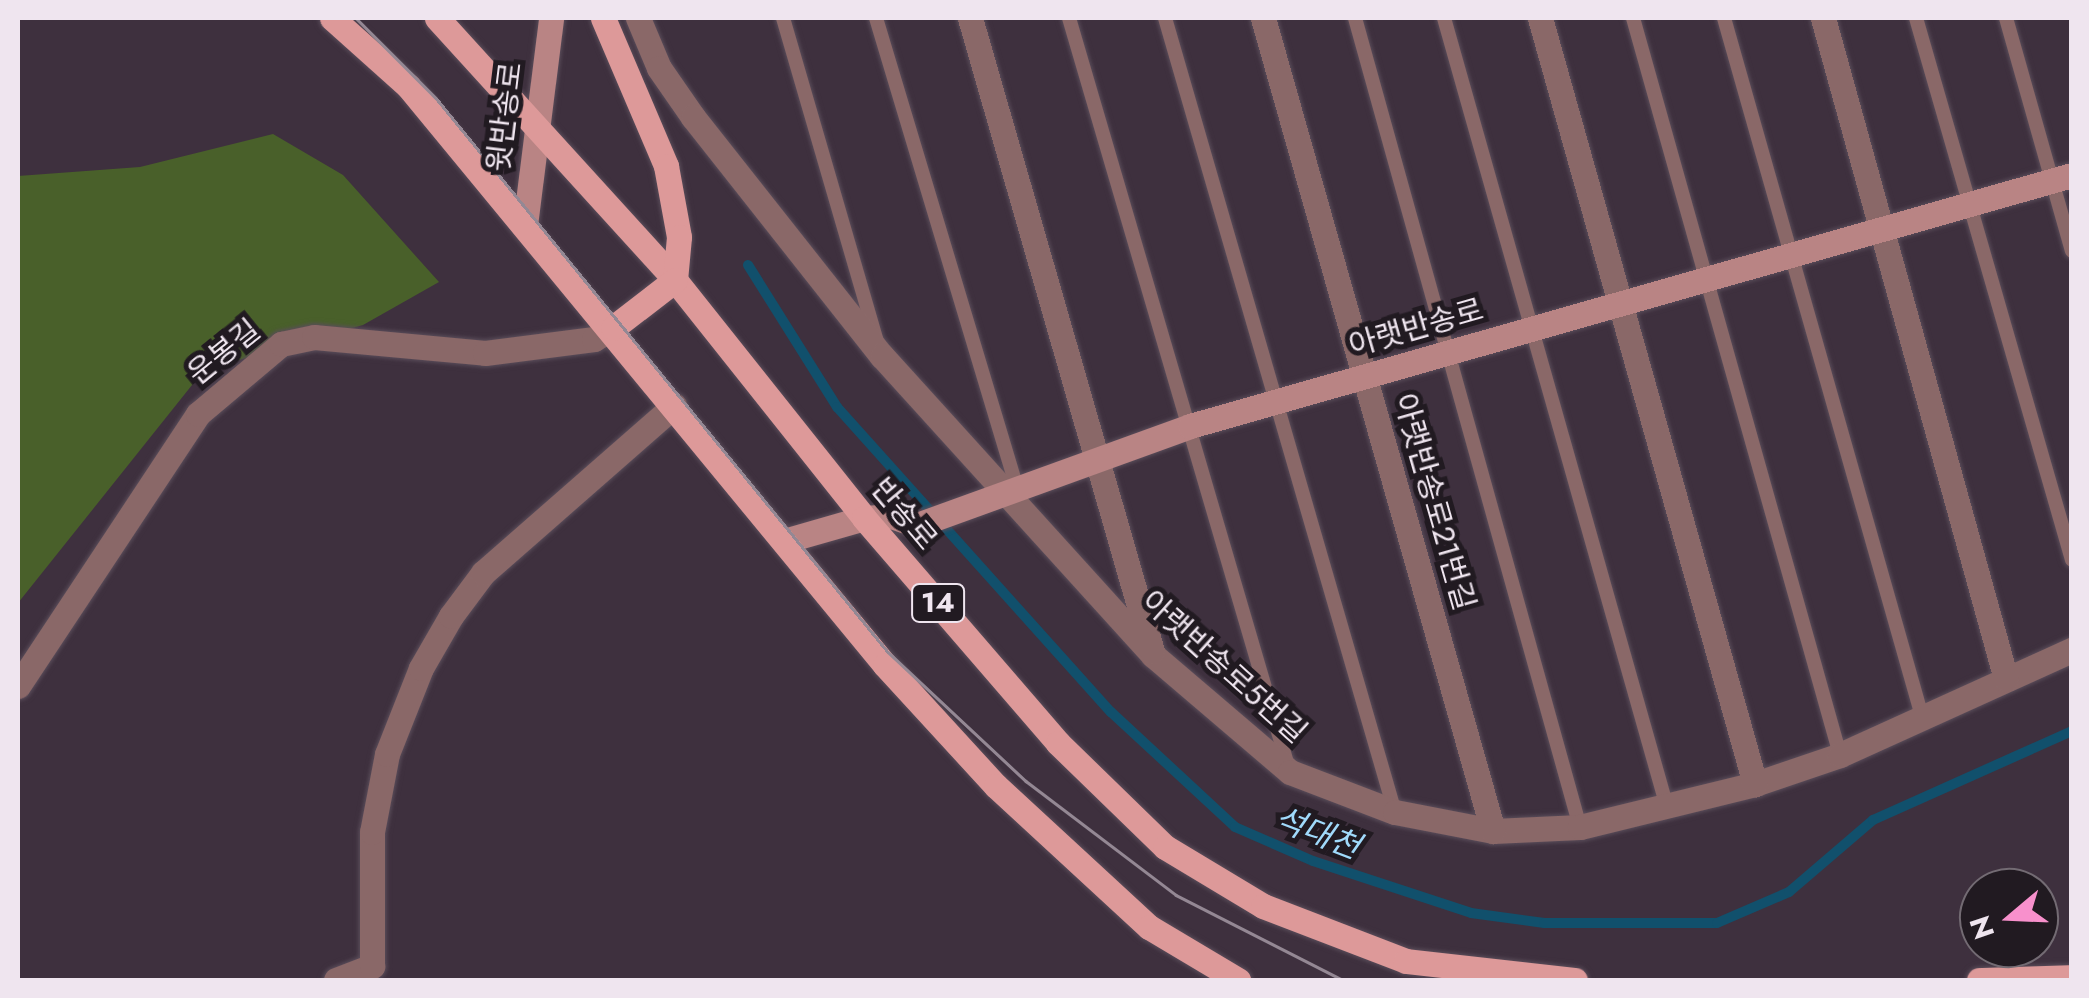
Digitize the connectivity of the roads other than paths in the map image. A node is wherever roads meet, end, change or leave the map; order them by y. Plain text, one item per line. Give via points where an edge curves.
1 (332, 18) edge
2 (437, 18) edge
3 (551, 18) edge
4 (603, 18) edge
5 (638, 18) edge
6 (783, 18) edge
7 (876, 18) edge
8 (970, 18) edge
9 (1069, 18) edge
10 (1165, 18) edge
11 (1263, 18) edge
12 (1355, 18) edge
13 (1444, 18) edge
14 (1540, 18) edge
15 (1634, 18) edge
16 (1724, 18) edge
17 (1823, 18) edge
18 (1916, 18) edge
19 (2006, 18) edge
20 (536, 122) junction
21 (2061, 178) edge
22 (1967, 205) junction
23 (526, 224) junction
24 (1880, 230) junction
25 (2072, 251) edge
26 (1791, 255) junction
27 (1708, 278) junction
28 (675, 280) junction
29 (1620, 304) junction
30 (613, 328) junction
31 (1531, 329) junction
32 (1448, 352) junction
33 (882, 356) junction
34 (1365, 376) junction
35 (1276, 402) junction
36 (674, 406) junction
37 (1190, 426) junction
38 (1100, 462) junction
39 (1009, 492) junction
40 (864, 518) junction
41 (784, 541) junction
42 (2072, 560) edge
43 (2072, 650) edge
44 (1153, 655) junction
45 (2006, 680) junction
46 (18, 686) edge
47 (1924, 720) junction
48 (1840, 755) junction
49 (1290, 772) junction
50 (1754, 784) junction
51 (1668, 807) junction
52 (1395, 812) junction
53 (1580, 827) junction
54 (1493, 831) junction
55 (2072, 977) edge
56 (336, 980) edge
57 (1238, 980) edge
58 (1575, 980) edge
59 (1980, 980) edge

1 - 23 main road, 14 via 408,86
2 - 20 main road, 반송로 / 14
3 - 20 main road, 윗반송로
4 - 28 main road via 666,166 679,237
5 - 33 street, 아랫반송로5번길 via 660,68 693,117
6 - 33 lane, 아랫반송로5번길
7 - 39 lane
8 - 38 street
9 - 37 lane
10 - 35 lane
11 - 34 street, 아랫반송로21번길
12 - 32 lane, 아랫반송로21번길
13 - 31 lane
14 - 29 street
15 - 27 lane
16 - 26 lane
17 - 24 street
18 - 22 lane
19 - 21 lane
20 - 23 main road, 윗반송로
20 - 28 main road, 반송로 / 14
21 - 22 main road, 아랫반송로
21 - 25 lane
22 - 24 main road, 아랫반송로
22 - 42 lane
23 - 30 main road, 14
24 - 26 main road, 아랫반송로
24 - 45 street
26 - 27 main road, 아랫반송로
26 - 47 lane
27 - 29 main road, 아랫반송로
27 - 48 lane
28 - 30 main road
28 - 40 main road, 반송로 / 14
29 - 31 main road, 아랫반송로
29 - 50 street
30 - 36 main road, 14
30 - 46 street, 운봉길 via 594,339 485,353 314,337 281,344 198,414
31 - 32 main road, 아랫반송로
31 - 51 lane
32 - 34 main road, 아랫반송로
32 - 53 lane, 아랫반송로21번길
33 - 39 street, 아랫반송로5번길
34 - 35 main road, 아랫반송로
34 - 54 street, 아랫반송로21번길
35 - 37 main road, 아랫반송로
35 - 52 lane
36 - 41 main road, 14
36 - 56 street via 483,573 451,616 421,668 388,754 372,832 372,966
37 - 38 main road, 아랫반송로
37 - 49 lane
38 - 39 main road, 아랫반송로
38 - 44 street
39 - 40 main road, 아랫반송로 via 917,525 891,516
39 - 44 street, 아랫반송로5번길
40 - 41 main road, 아랫반송로
40 - 58 main road, 반송로 / 14 via 1058,743 1165,847 1263,906 1406,961
41 - 57 main road, 14 via 885,666 1059,848 1149,926
43 - 45 street, 아랫반송로5번길
44 - 49 street, 아랫반송로5번길
45 - 47 street, 아랫반송로5번길
47 - 48 street, 아랫반송로5번길
48 - 50 street, 아랫반송로5번길
49 - 52 street, 아랫반송로5번길
50 - 51 street, 아랫반송로5번길
51 - 53 street, 아랫반송로5번길
52 - 54 street, 아랫반송로5번길
53 - 54 street, 아랫반송로5번길
55 - 59 main road

